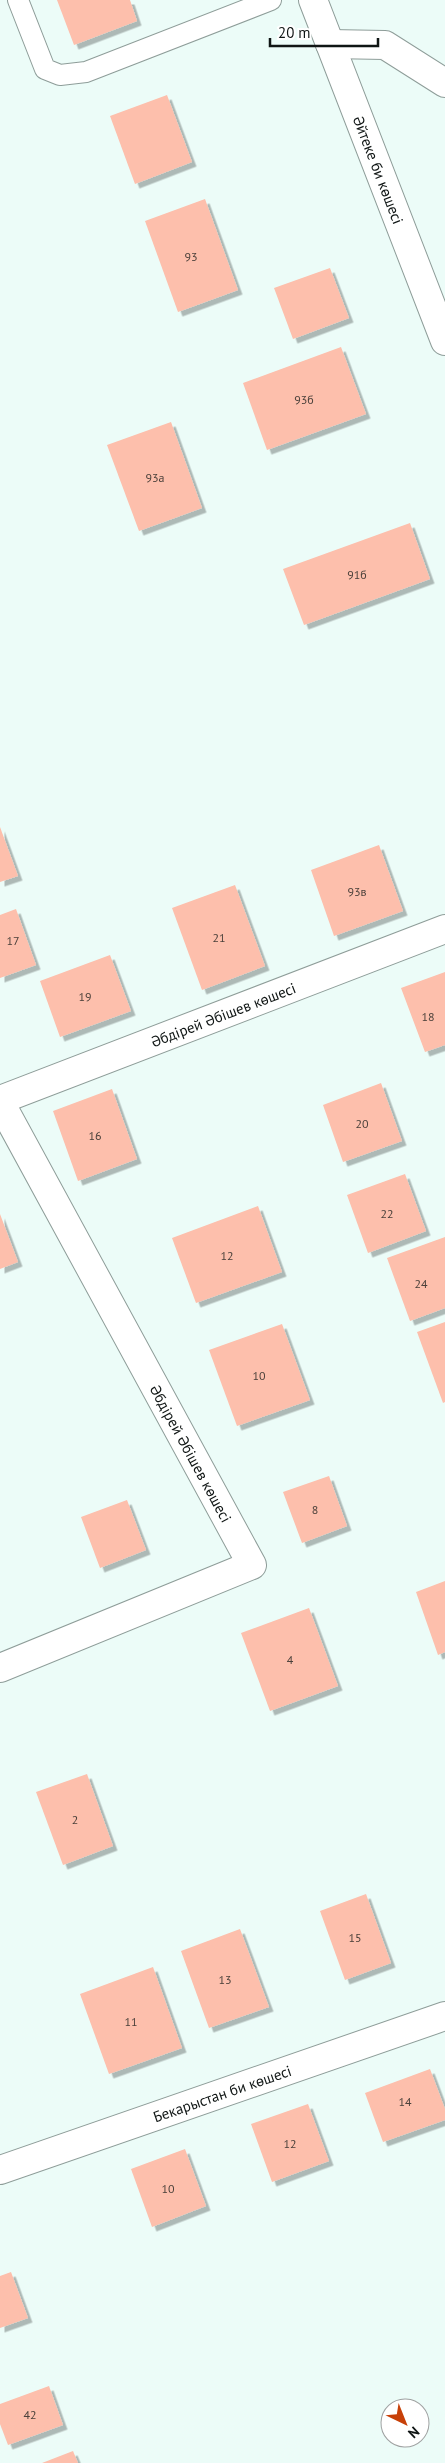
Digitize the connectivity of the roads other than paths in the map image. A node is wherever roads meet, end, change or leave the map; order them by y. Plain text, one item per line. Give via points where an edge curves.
1 (18, 0) edge
2 (271, 0) edge
3 (314, 0) edge
4 (330, 44) junction
5 (445, 83) edge
6 (445, 340) edge
7 (445, 929) edge
8 (0, 1101) edge
9 (0, 1668) edge
10 (445, 2016) edge
11 (0, 2170) edge

1 - 2 lane via 45,69 60,75 86,72
3 - 4 street, Әйтеке би көшесі
4 - 5 street via 385,45
4 - 6 street, Әйтеке би көшесі
7 - 8 street, Әбдірей Әбішев көшесі
8 - 9 street, Әбдірей Әбішев көшесі via 252,1565
10 - 11 street, Бекарыстан би көшесі

